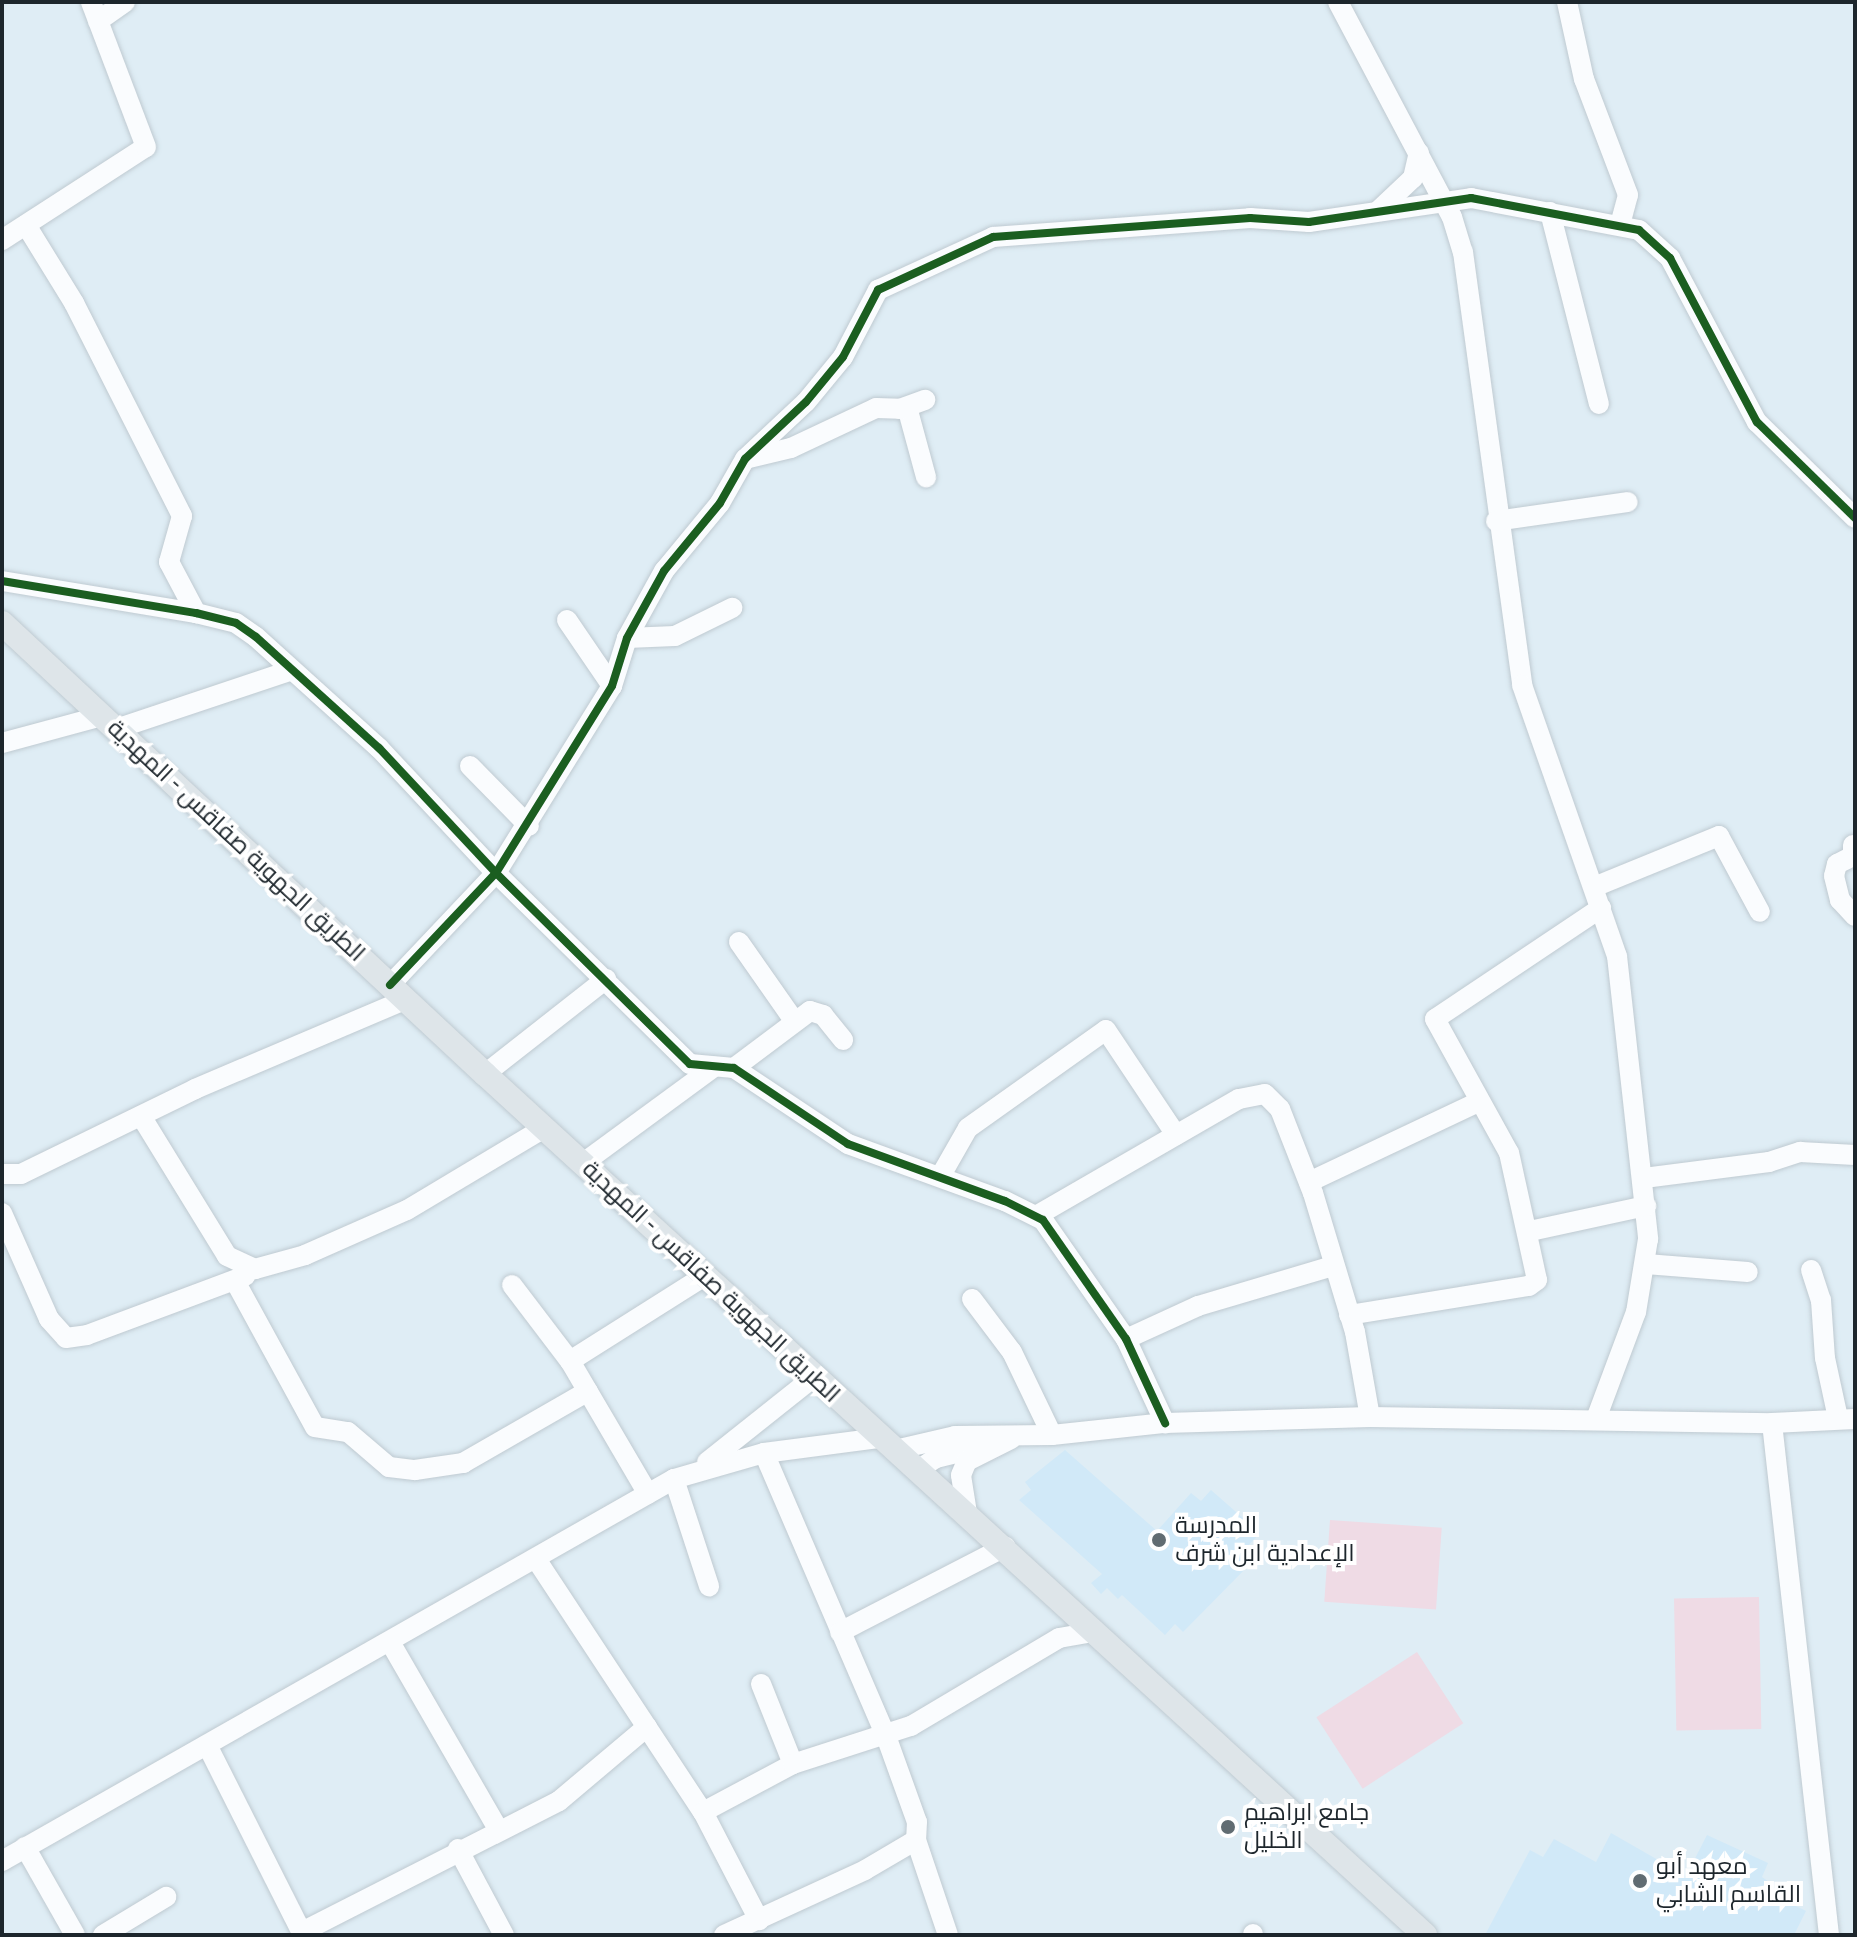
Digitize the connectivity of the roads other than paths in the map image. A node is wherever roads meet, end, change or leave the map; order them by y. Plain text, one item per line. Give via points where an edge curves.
1 (125, 2) edge
2 (1338, 2) edge
3 (1567, 2) edge
4 (94, 11) edge
5 (1419, 153) junction
6 (1443, 203) junction
7 (1375, 212) junction
8 (1550, 212) junction
9 (26, 225) junction
10 (1620, 225) junction
11 (2, 240) edge
12 (1599, 404) dead end
13 (745, 459) junction
14 (926, 477) dead end
15 (1628, 502) dead end
16 (1855, 518) edge
17 (1496, 521) junction
18 (2, 581) edge
19 (732, 608) dead end
20 (196, 613) junction
21 (567, 620) dead end
22 (2, 623) edge
23 (627, 638) junction
24 (289, 671) junction
25 (612, 686) junction
26 (109, 722) junction
27 (2, 743) edge
28 (470, 766) dead end
29 (529, 826) junction
30 (1853, 845) edge
31 (496, 873) junction
32 (1594, 887) junction
33 (1601, 908) junction
34 (1760, 912) dead end
35 (1855, 916) edge
36 (739, 942) dead end
37 (606, 979) junction
38 (398, 992) junction
39 (793, 1019) junction
40 (843, 1040) dead end
41 (724, 1067) junction
42 (485, 1074) junction
43 (1480, 1101) junction
44 (141, 1116) junction
45 (544, 1128) junction
46 (1176, 1135) junction
47 (1855, 1155) edge
48 (582, 1164) junction
49 (5, 1177) edge
50 (940, 1177) junction
51 (1644, 1178) junction
52 (1309, 1182) junction
53 (1646, 1206) junction
54 (2, 1213) edge
55 (1036, 1216) junction
56 (1530, 1231) junction
57 (1646, 1264) junction
58 (269, 1265) junction
59 (1333, 1266) junction
60 (1811, 1270) dead end
61 (1748, 1272) dead end
62 (706, 1275) junction
63 (235, 1281) junction
64 (512, 1285) dead end
65 (972, 1299) dead end
66 (1349, 1315) junction
67 (1126, 1339) junction
68 (570, 1361) junction
69 (814, 1377) junction
70 (588, 1391) junction
71 (1370, 1417) junction
72 (1847, 1418) edge
73 (1596, 1419) junction
74 (1165, 1423) junction
75 (1772, 1423) junction
76 (1052, 1435) junction
77 (1023, 1436) junction
78 (995, 1443) junction
79 (888, 1444) junction
80 (764, 1453) junction
81 (918, 1470) junction
82 (682, 1476) junction
83 (648, 1494) junction
84 (967, 1513) junction
85 (1005, 1547) junction
86 (536, 1559) junction
87 (709, 1586) dead end
88 (840, 1632) junction
89 (1094, 1632) junction
90 (390, 1642) junction
91 (761, 1684) dead end
92 (647, 1727) junction
93 (886, 1736) junction
94 (207, 1745) junction
95 (793, 1764) junction
96 (703, 1812) junction
97 (498, 1829) junction
98 (916, 1840) junction
99 (25, 1847) junction
100 (458, 1849) junction
101 (2, 1861) edge
102 (166, 1897) dead end
103 (759, 1920) junction
104 (302, 1933) edge
105 (75, 1935) edge
106 (103, 1935) edge
107 (504, 1935) edge
108 (724, 1935) edge
109 (948, 1935) edge
110 (1425, 1935) edge
111 (1829, 1935) edge

1 - 4 street
2 - 5 street
3 - 10 street via 1584,79 1628,195
4 - 9 street via 146,147
5 - 6 street
5 - 7 street via 1413,178
6 - 7 street
6 - 8 street via 1471,198
6 - 17 street via 1463,252
7 - 13 street via 1309,222 1250,218 993,237 878,290 843,357 806,402
8 - 10 street
8 - 12 street
9 - 11 street
9 - 20 street via 74,303 182,516 182,530 168,555
10 - 16 street via 1663,247 1746,406 1778,446
13 - 14 street via 791,448 876,408 916,403
13 - 23 street via 720,503 664,571
15 - 17 street
17 - 32 street via 1522,685
18 - 20 street
19 - 23 street via 675,636
20 - 24 street via 236,623
21 - 25 street
22 - 26 main road, الطريق الجهوية صفاقس - المهدية
23 - 25 street
24 - 26 street
24 - 31 street via 379,748
25 - 29 street
26 - 27 street
26 - 38 main road, الطريق الجهوية صفاقس - المهدية
28 - 29 street
29 - 31 street
30 - 35 street via 1853,856 1837,864 1834,876 1840,900
31 - 37 street
31 - 38 street
32 - 33 street
32 - 34 street via 1718,836
33 - 43 street via 1435,1019
33 - 51 street via 1623,988
36 - 39 street
37 - 41 street via 690,1064
37 - 42 street
38 - 42 main road, الطريق الجهوية صفاقس - المهدية
38 - 44 street
39 - 40 street via 819,1012
39 - 41 street
41 - 48 street
41 - 50 street via 848,1144
42 - 45 main road, الطريق الجهوية صفاقس - المهدية
43 - 52 street
43 - 56 street via 1509,1153
44 - 49 street
44 - 58 street via 227,1256 255,1269
45 - 48 main road, الطريق الجهوية صفاقس - المهدية
45 - 58 street via 407,1210
46 - 50 street via 1106,1030 968,1128
46 - 52 street via 1247,1095 1265,1094 1280,1109
46 - 55 street
47 - 51 street via 1800,1152 1769,1162
48 - 62 main road, الطريق الجهوية صفاقس - المهدية
50 - 55 street
51 - 53 street
52 - 59 street
53 - 56 street
53 - 57 street
54 - 63 street via 45,1312 66,1338
55 - 67 street via 1053,1230
56 - 66 street via 1538,1274 1529,1286
57 - 61 street
57 - 73 street via 1636,1312
58 - 63 street
59 - 66 street
59 - 67 street via 1198,1306
60 - 72 street via 1821,1300 1825,1358
62 - 68 street
62 - 69 main road, الطريق الجهوية صفاقس - المهدية
63 - 70 street via 315,1427 358,1438 389,1467 415,1470 463,1463
64 - 68 street
65 - 76 street via 1012,1352
66 - 71 street
67 - 74 street
68 - 70 street
69 - 79 main road, الطريق الجهوية صفاقس - المهدية
69 - 82 street via 766,1420
70 - 83 street
71 - 73 street
71 - 74 street
72 - 75 street
73 - 75 street
74 - 76 street
75 - 111 street
76 - 77 street
77 - 78 street
77 - 79 street via 955,1436
78 - 81 street via 936,1458
78 - 84 street via 967,1461 961,1475
79 - 80 street
79 - 81 main road, الطريق الجهوية صفاقس - المهدية
80 - 82 street
80 - 88 street
81 - 84 main road, الطريق الجهوية صفاقس - المهدية
82 - 83 street
82 - 87 street
83 - 86 street
84 - 85 main road, الطريق الجهوية صفاقس - المهدية
85 - 88 street
85 - 89 main road, الطريق الجهوية صفاقس - المهدية
86 - 90 street
86 - 92 street
88 - 93 street
89 - 93 street via 1059,1638
89 - 110 main road, الطريق الجهوية صفاقس - المهدية
90 - 94 street
90 - 97 street
91 - 95 street
92 - 96 street
92 - 97 street via 565,1797
93 - 95 street
93 - 98 street via 917,1822
94 - 99 street
94 - 104 street
95 - 96 street
96 - 103 street
97 - 100 street
98 - 103 street
98 - 109 street
99 - 101 street
99 - 105 street
100 - 104 street
100 - 107 street
102 - 106 street
103 - 108 street

